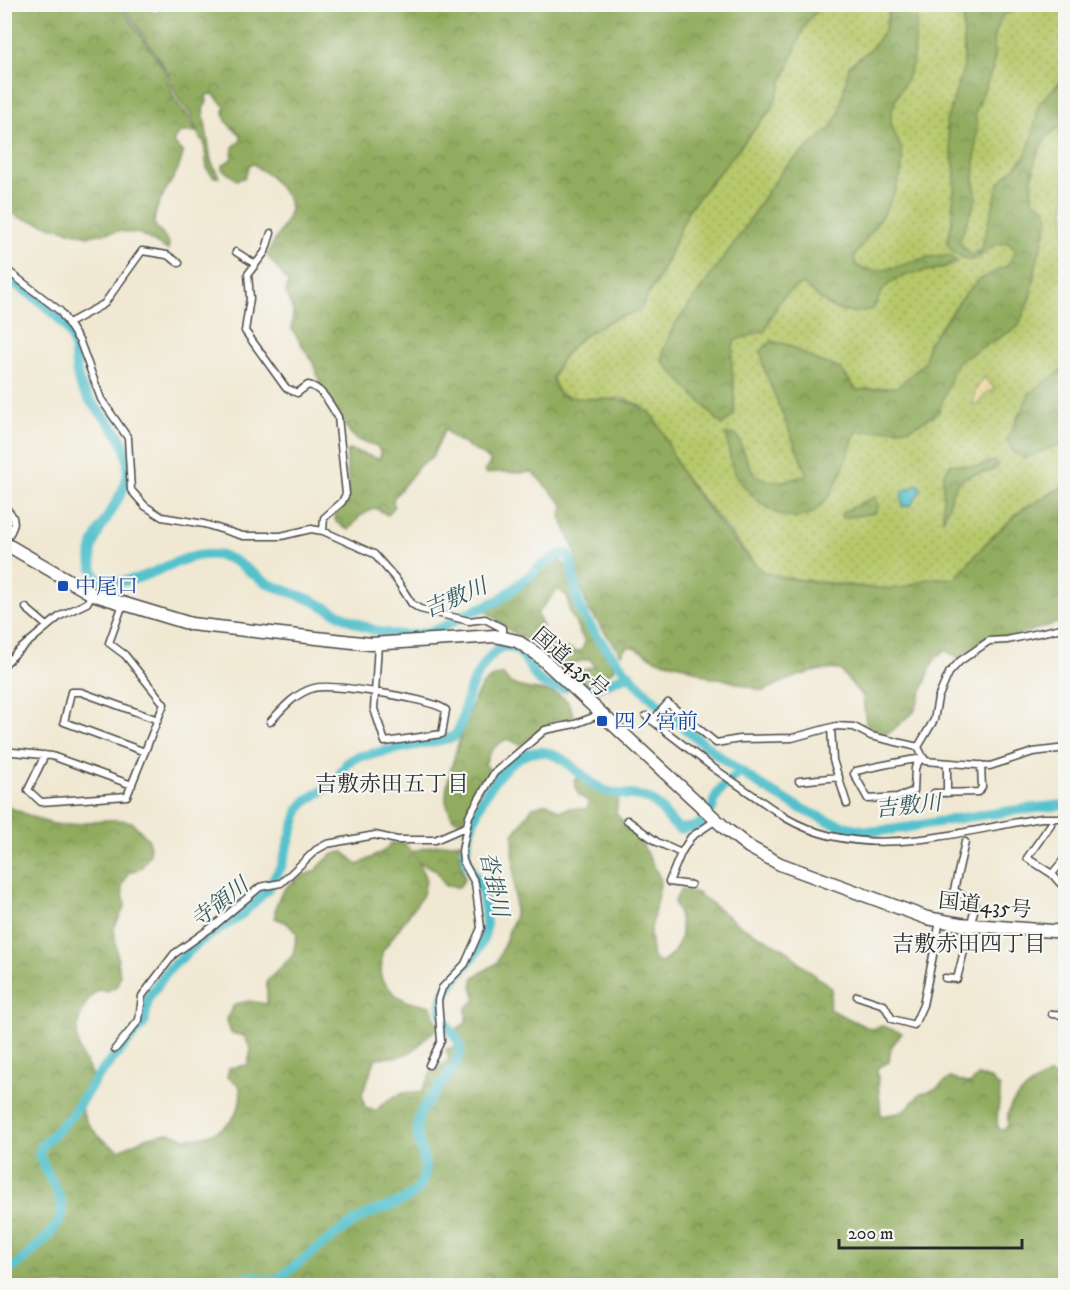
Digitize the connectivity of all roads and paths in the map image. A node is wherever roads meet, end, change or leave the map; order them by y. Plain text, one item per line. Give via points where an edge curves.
1 (271, 233) dead end
2 (236, 252) dead end
3 (179, 263) dead end
4 (255, 264) junction
5 (4, 268) edge
6 (69, 322) junction
7 (4, 507) edge
8 (323, 531) junction
9 (4, 543) edge
10 (92, 594) junction
11 (123, 604) junction
12 (26, 608) dead end
13 (48, 626) junction
14 (1065, 627) edge
15 (502, 637) junction
16 (378, 644) junction
17 (4, 665) edge
18 (374, 693) junction
19 (601, 714) junction
20 (158, 720) junction
21 (270, 722) dead end
22 (831, 728) junction
23 (918, 747) junction
24 (1065, 748) edge
25 (4, 751) edge
26 (145, 752) junction
27 (45, 755) junction
28 (922, 758) junction
29 (947, 763) junction
30 (981, 765) junction
31 (839, 777) junction
32 (799, 781) dead end
33 (132, 785) junction
34 (934, 793) dead end
35 (947, 793) junction
36 (848, 804) dead end
37 (1065, 818) edge
38 (627, 820) dead end
39 (716, 820) junction
40 (1051, 825) dead end
41 (465, 827) junction
42 (965, 842) dead end
43 (681, 853) junction
44 (1065, 858) edge
45 (1052, 874) junction
46 (691, 885) dead end
47 (1063, 886) edge
48 (940, 921) junction
49 (972, 925) junction
50 (1065, 932) edge
51 (945, 978) dead end
52 (856, 996) dead end
53 (1052, 1014) dead end
54 (1065, 1015) edge
55 (115, 1049) dead end
56 (429, 1065) dead end

1 - 4 street via 265,252
2 - 4 street
3 - 6 street via 167,255 142,251 104,304
4 - 8 street via 248,274 250,298 245,331 286,388 297,393 313,386 338,417 346,494 324,518
5 - 6 street
6 - 8 street via 81,342 101,399 128,438 131,490 145,506 162,517 243,536 281,536 311,528
7 - 9 street via 15,522
8 - 15 street via 374,554 412,604 464,620 495,622 502,628
9 - 10 highway, 国道435号
10 - 11 highway, 国道435号
10 - 13 street via 87,603
11 - 16 highway, 国道435号 via 191,624
11 - 20 street via 109,643 125,655 164,704
12 - 13 street
13 - 17 street
14 - 23 street via 989,641 964,657 949,673 934,720
15 - 16 highway, 国道435号
15 - 19 highway, 国道435号 via 537,654
16 - 18 street
18 - 18 street via 425,700 443,708 444,732 385,742 374,709
18 - 21 street via 311,688 288,702
19 - 39 highway, 国道435号
19 - 41 street via 540,734 494,773
20 - 26 street
20 - 26 street via 81,692 71,692 64,722
22 - 23 street via 854,727 871,736
22 - 31 street via 833,760
22 - 37 street via 792,738 716,743 668,703 651,717 712,767 797,825 861,843 894,842 1042,818
23 - 28 street
24 - 30 street
25 - 27 street
26 - 33 street
27 - 33 street
27 - 33 street via 28,790 41,802 127,796
28 - 28 street via 856,771 854,774 868,799 897,797 914,791 915,768
28 - 29 street
29 - 30 street
29 - 35 street
30 - 35 street via 979,792
31 - 32 street
31 - 36 street
34 - 35 street
38 - 43 street via 657,842
39 - 43 street via 691,837
39 - 48 highway, 国道435号 via 749,847 780,864
40 - 45 street via 1025,856
41 - 55 street via 435,840 397,840 375,835 327,844 316,850 281,883 263,886 174,954 142,996 139,1020
41 - 56 street via 463,861 474,883 481,927 465,963 442,988 438,1000 441,1041
42 - 49 street via 954,890 974,903
43 - 46 street via 669,882
44 - 45 street
45 - 47 street
48 - 49 highway, 国道435号
48 - 52 street via 923,1005 914,1025 892,1019 884,1005
49 - 50 highway, 国道435号
49 - 51 street via 957,979
53 - 54 street

